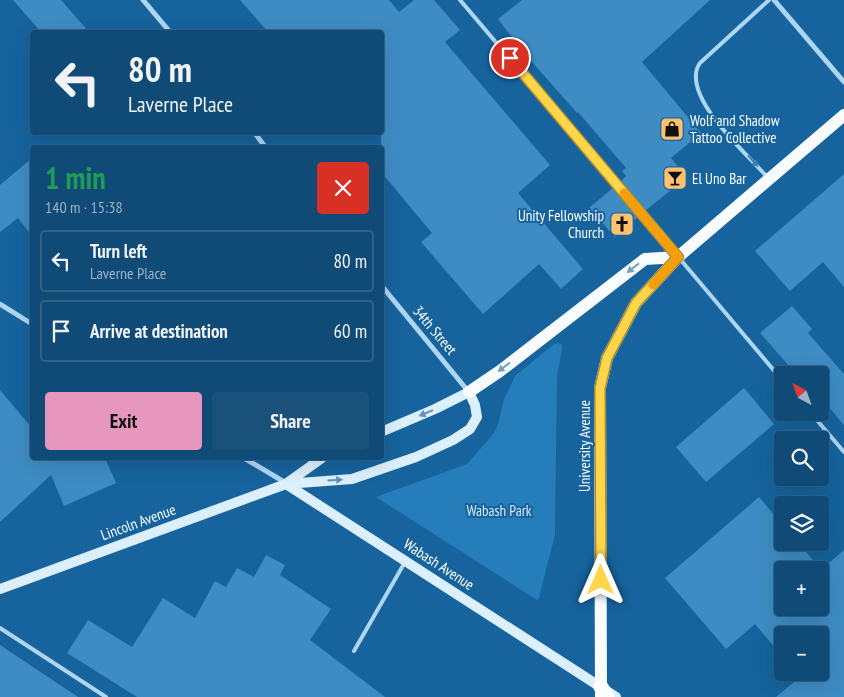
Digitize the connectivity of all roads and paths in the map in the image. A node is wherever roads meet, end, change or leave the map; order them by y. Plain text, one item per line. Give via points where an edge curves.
1 (143, 0) edge
2 (460, 0) edge
3 (769, 0) edge
4 (774, 0) edge
5 (168, 30) edge
6 (844, 82) edge
7 (844, 115) edge
8 (770, 179) junction
9 (678, 257) junction
10 (384, 289) edge
11 (0, 304) edge
12 (30, 323) edge
13 (774, 371) edge
14 (469, 392) junction
15 (818, 421) edge
16 (384, 431) edge
17 (844, 452) edge
18 (247, 460) edge
19 (319, 460) edge
20 (286, 484) junction
21 (406, 561) junction
22 (0, 589) edge
23 (0, 628) edge
24 (354, 651) dead end
25 (603, 694) edge
26 (106, 697) edge
27 (616, 697) edge

1 - 5 street
2 - 9 lane
3 -> 8 lane via 700,63 696,83 709,113
4 - 6 street
7 - 8 main road, University Avenue
8 - 9 main road, University Avenue
9 - 13 lane
9 -> 14 main road via 644,259
9 - 25 main road, University Avenue via 636,303 607,358 600,388
10 - 14 street, 34th Street
11 - 12 street
14 -> 16 main road
20 -> 14 main road, Lincoln Avenue via 352,479 453,440 470,429 477,417
15 - 17 lane
18 - 20 street, Wabash Avenue
19 - 20 main road, Lincoln Avenue
20 - 21 main road, Wabash Avenue
20 - 22 main road, Lincoln Avenue
21 - 24 lane
21 - 25 main road, Wabash Avenue
23 - 26 lane
25 - 27 main road, Wabash Avenue

